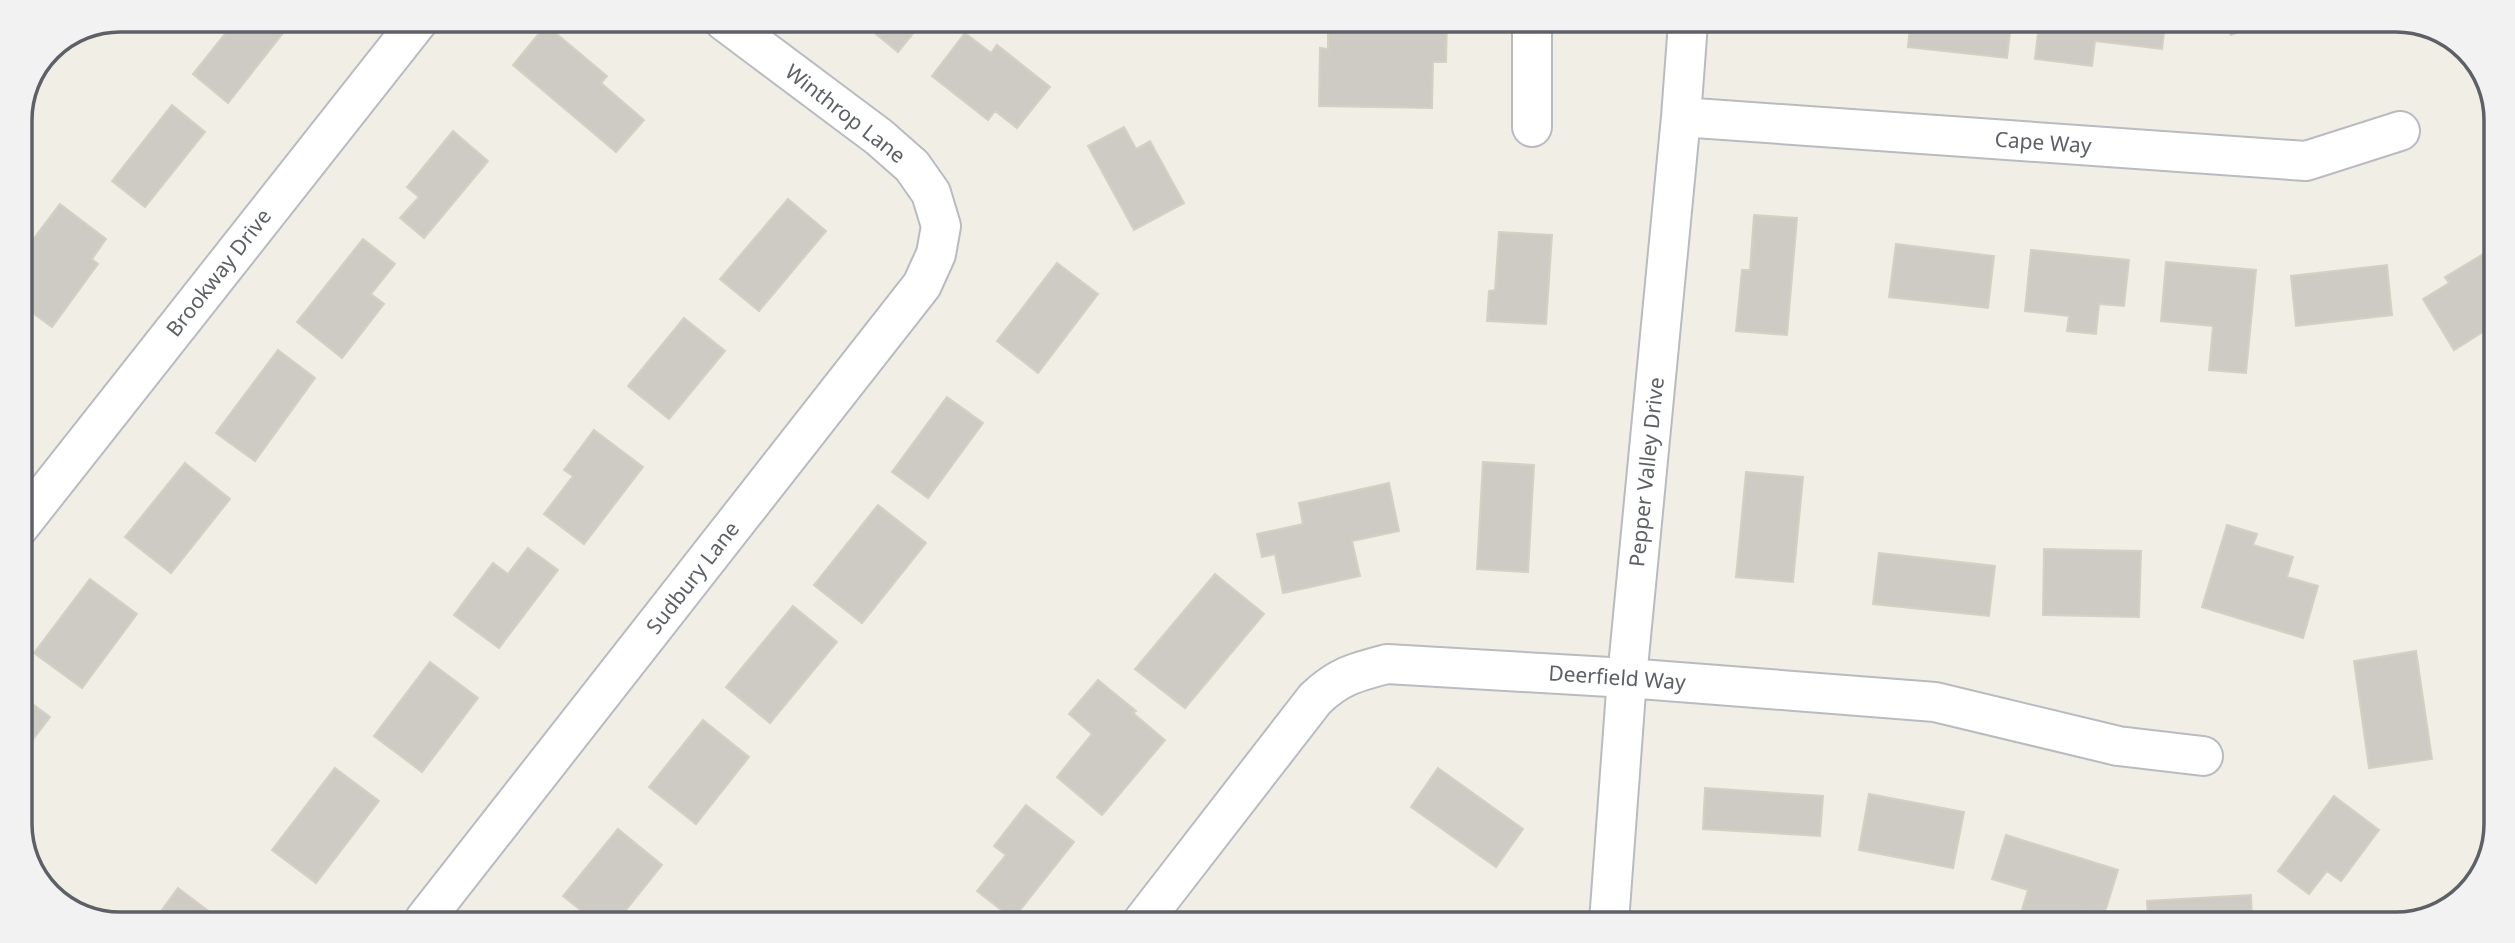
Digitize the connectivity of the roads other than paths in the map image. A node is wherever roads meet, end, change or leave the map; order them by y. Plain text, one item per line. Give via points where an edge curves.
1 (410, 32) edge
2 (739, 32) edge
3 (1532, 32) edge
4 (1687, 32) edge
5 (1681, 117) junction
6 (1532, 127) dead end
7 (2400, 131) dead end
8 (941, 226) joint
9 (32, 511) edge
10 (1627, 678) junction
11 (2203, 756) dead end
12 (430, 912) edge
13 (1150, 912) edge
14 (1610, 912) edge

1 - 9 street, Brookway Drive
2 - 8 street, Winthrop Lane via 912,166 931,193
3 - 6 street
4 - 5 street, Pepper Valley Drive
5 - 7 street, Cape Way via 2306,161
5 - 10 street, Pepper Valley Drive
8 - 12 street, Sudbury Lane via 936,254 922,285
10 - 11 street, Deerfield Way via 1935,702 2118,746
10 - 13 street, Deerfield Way via 1387,664 1353,673 1315,699
10 - 14 street, Pepper Valley Drive

